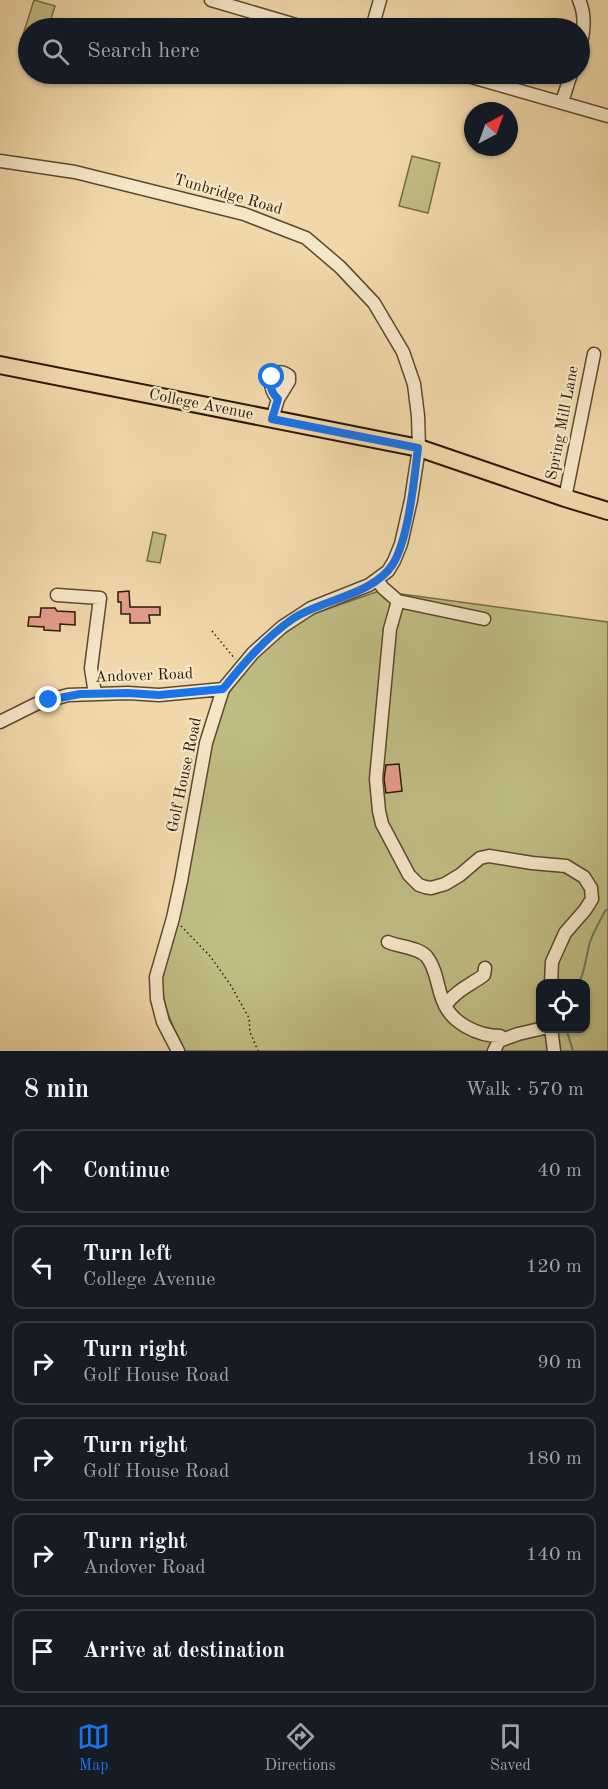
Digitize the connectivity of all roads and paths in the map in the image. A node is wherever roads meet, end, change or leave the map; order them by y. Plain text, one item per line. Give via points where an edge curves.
1 (211, 0) edge
2 (380, 0) edge
3 (579, 0) edge
4 (272, 18) edge
5 (375, 18) edge
6 (584, 18) edge
7 (497, 84) edge
8 (567, 84) edge
9 (561, 102) junction
10 (608, 116) edge
11 (0, 161) edge
12 (594, 354) dead end
13 (0, 365) edge
14 (278, 399) dead end
15 (272, 419) junction
16 (418, 448) junction
17 (565, 498) junction
18 (608, 511) edge
19 (377, 580) junction
20 (57, 595) dead end
21 (398, 601) junction
22 (484, 619) dead end
23 (212, 631) dead end
24 (241, 666) junction
25 (223, 689) junction
26 (95, 694) junction
27 (0, 722) edge
28 (172, 921) junction
29 (388, 942) dead end
30 (485, 968) dead end
31 (551, 979) edge
32 (445, 1006) junction
33 (536, 1031) edge
34 (552, 1033) edge
35 (496, 1046) edge
36 (178, 1051) edge
37 (258, 1051) edge
38 (554, 1051) edge

1 - 4 street
2 - 5 street
3 - 6 street
7 - 9 street
8 - 9 street
9 - 10 street
11 - 16 street, Tunbridge Road via 75,172 244,214 306,238 374,303 403,352 414,384
12 - 17 street, Spring Mill Lane
13 - 15 main road, College Avenue
14 - 15 street
15 - 16 main road, College Avenue
16 - 17 main road, College Avenue
16 - 19 street, Golf House Road via 401,544 388,571
17 - 18 main road, College Avenue
19 - 21 street
19 - 24 street, Golf House Road via 295,618
20 - 26 street via 100,598 91,668
21 - 22 street
21 - 31 street via 390,629 376,779 382,824 409,875 425,887 445,884 480,858 489,856 566,866 584,877 592,899 565,933 552,962
23 - 24 path
24 - 25 street, Golf House Road
25 - 26 street, Andover Road via 159,695
25 - 28 street, Golf House Road via 206,743
26 - 27 street, Andover Road via 49,700
28 - 36 street, Golf House Road via 156,977 157,999 163,1022
28 - 37 path via 210,956 230,984 249,1018
29 - 32 street via 422,952 428,958
30 - 32 street via 484,975 457,992
32 - 35 street via 468,1028 500,1036
33 - 35 street via 518,1034
34 - 38 street

